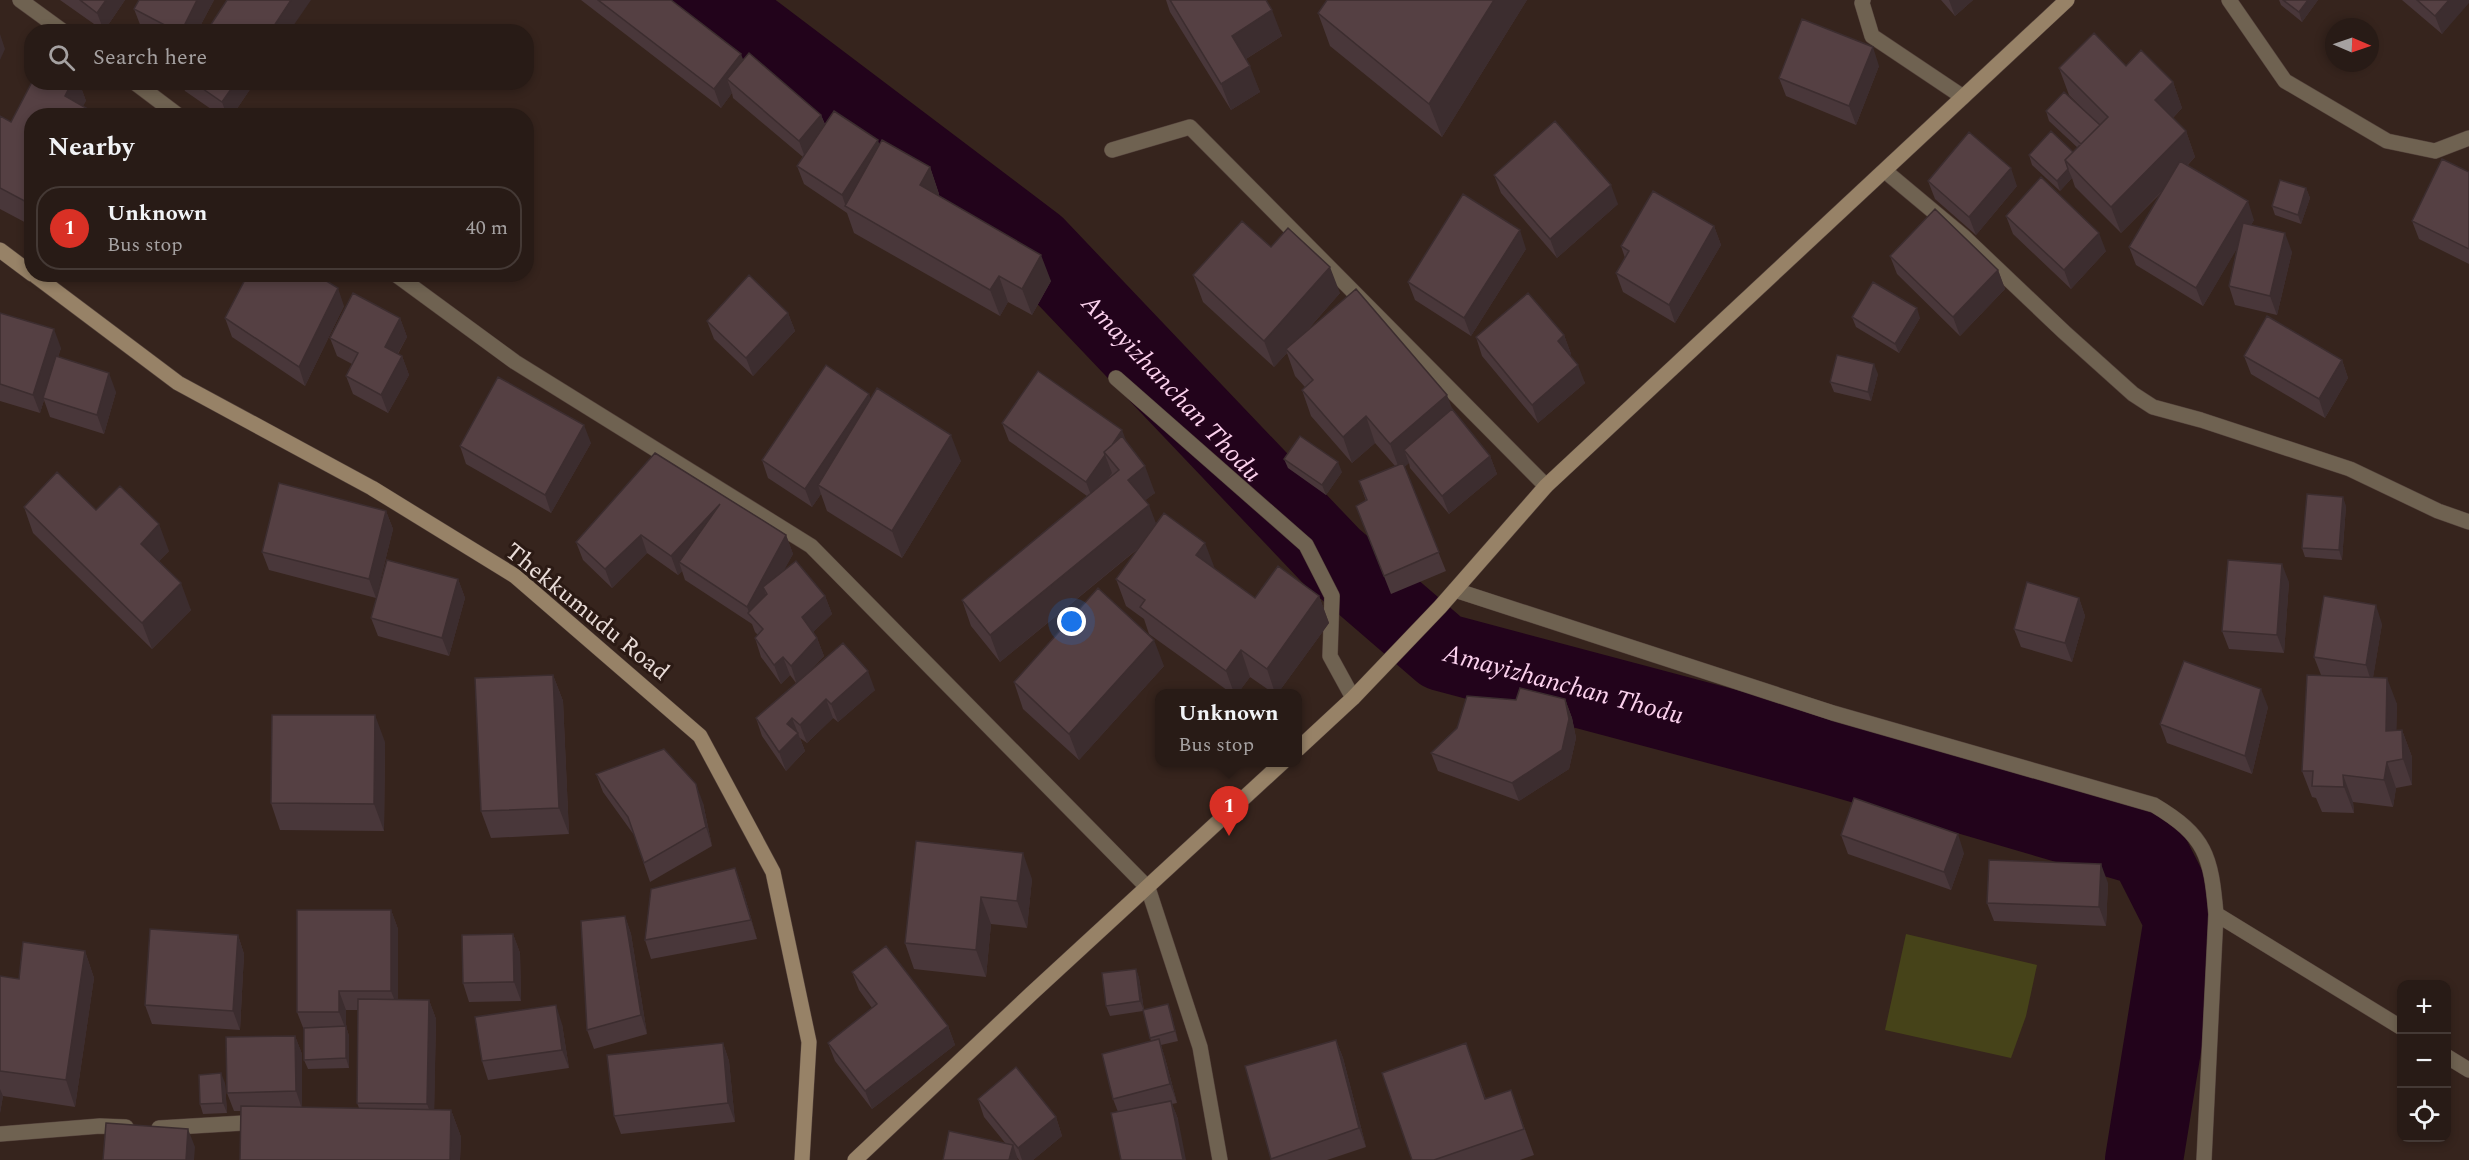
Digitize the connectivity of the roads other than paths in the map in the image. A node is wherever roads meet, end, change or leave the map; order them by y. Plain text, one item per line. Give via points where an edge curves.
1 (20, 0) edge
2 (1863, 0) edge
3 (2067, 0) edge
4 (2229, 0) edge
5 (53, 24) edge
6 (145, 90) edge
7 (1963, 98) junction
8 (168, 108) edge
9 (2469, 138) edge
10 (1112, 150) dead end
11 (1885, 171) junction
12 (0, 250) edge
13 (24, 268) edge
14 (43, 282) edge
15 (406, 282) edge
16 (1116, 378) dead end
17 (1546, 486) junction
18 (2469, 522) edge
19 (1455, 590) junction
20 (1353, 698) junction
21 (1302, 745) edge
22 (1278, 767) edge
23 (1148, 888) junction
24 (2216, 914) junction
25 (2397, 1025) edge
26 (2451, 1059) edge
27 (2469, 1070) edge
28 (268, 1121) edge
29 (0, 1134) edge
30 (802, 1160) edge
31 (855, 1160) edge
32 (1220, 1160) edge
33 (2204, 1160) edge

1 - 5 street
2 - 7 street via 1872,36
3 - 7 main road
4 - 9 street via 2285,81 2387,141 2435,151
6 - 8 street
7 - 11 main road
10 - 17 street via 1190,127
11 - 17 main road
11 - 18 street via 2152,407 2350,469
12 - 13 main road, Thekkumudu Road
14 - 30 main road, Thekkumudu Road via 178,383 372,488 514,576 700,736 773,872 809,1042
15 - 23 street via 515,362 811,546
16 - 20 street via 1306,544 1332,596 1330,656
17 - 19 main road
19 - 20 main road
19 - 24 street via 1833,713 2154,805 2179,820 2200,843 2213,874
20 - 21 main road
22 - 23 main road
23 - 31 main road
23 - 32 street via 1200,1047
24 - 25 street
24 - 33 street
26 - 27 street
28 - 29 street via 172,1129 100,1126

